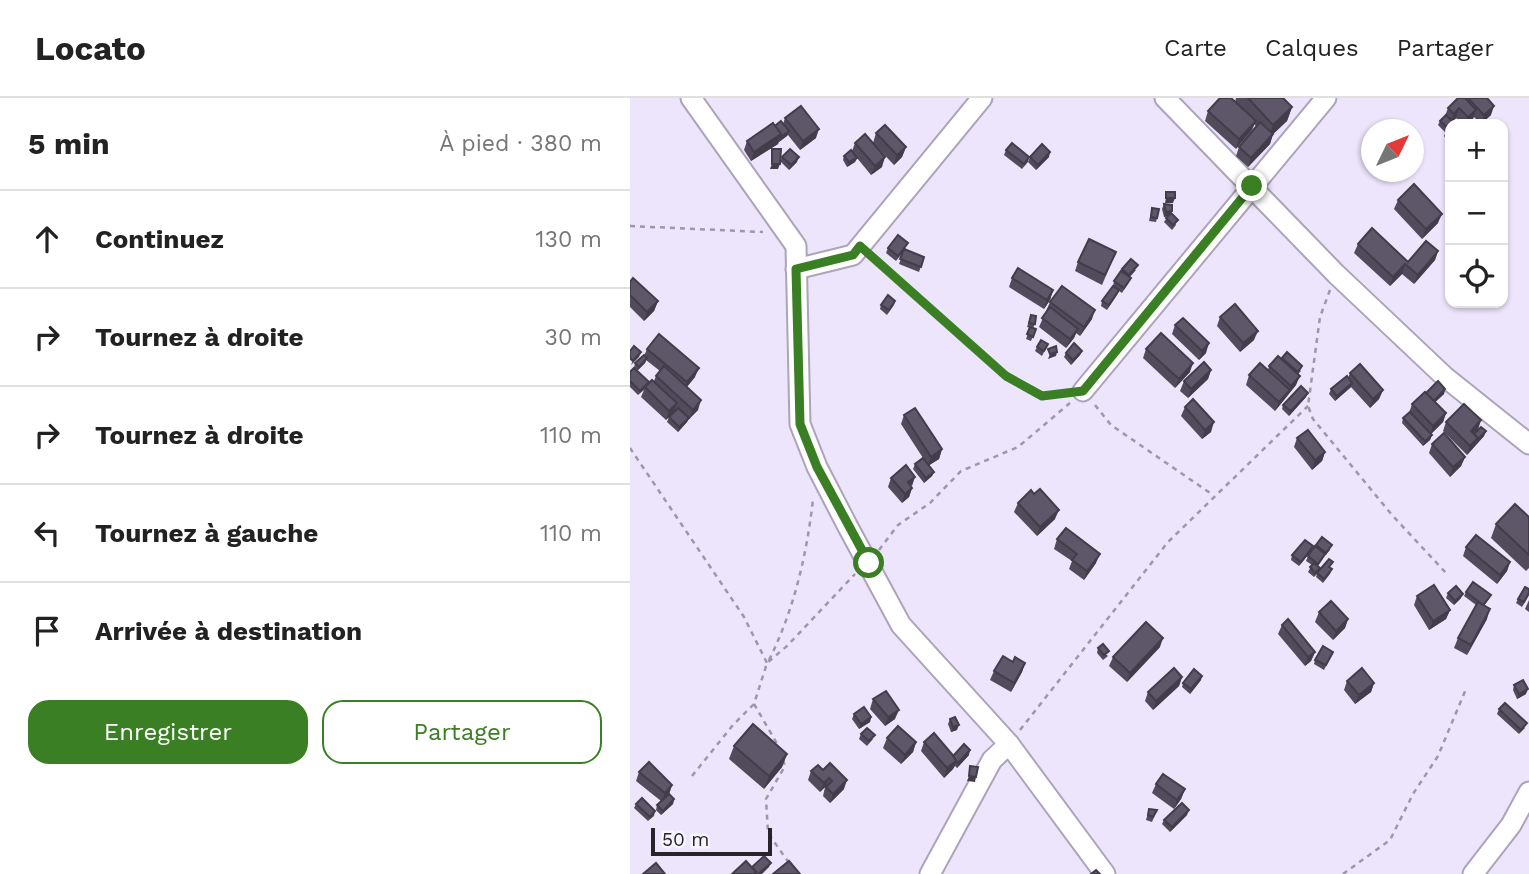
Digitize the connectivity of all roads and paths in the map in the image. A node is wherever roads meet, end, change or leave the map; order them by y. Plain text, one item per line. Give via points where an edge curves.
1 (692, 98) edge
2 (982, 98) edge
3 (1165, 98) edge
4 (1326, 98) edge
5 (1252, 186) junction
6 (630, 226) edge
7 (792, 240) junction
8 (860, 246) junction
9 (796, 269) junction
10 (1336, 274) junction
11 (1083, 391) junction
12 (1308, 406) junction
13 (1529, 444) edge
14 (630, 448) edge
15 (817, 467) junction
16 (1213, 495) junction
17 (1446, 573) dead end
18 (1466, 689) dead end
19 (754, 704) dead end
20 (1009, 744) junction
21 (1529, 792) edge
22 (792, 866) edge
23 (930, 874) edge
24 (1105, 874) edge
25 (1343, 874) edge
26 (1473, 874) edge

1 - 7 street
2 - 8 street
3 - 5 street
4 - 5 street
5 - 10 street
5 - 11 street
6 - 7 path via 776,233
7 - 9 street
8 - 9 street via 853,255
8 - 11 path via 1006,376 1042,396
9 - 15 street via 800,424
10 - 12 path via 1320,317
10 - 13 street via 1444,377
11 - 16 path via 1111,425
12 - 16 path
12 - 17 path via 1313,419 1392,515
14 - 15 path via 744,617 767,663 785,629 799,582
15 - 20 street via 901,625
16 - 20 path via 1168,542
18 - 25 path via 1438,756 1390,840
19 - 22 path via 786,766 766,799 767,822 768,833
20 - 23 street via 992,760
20 - 24 street
21 - 26 street via 1511,825

